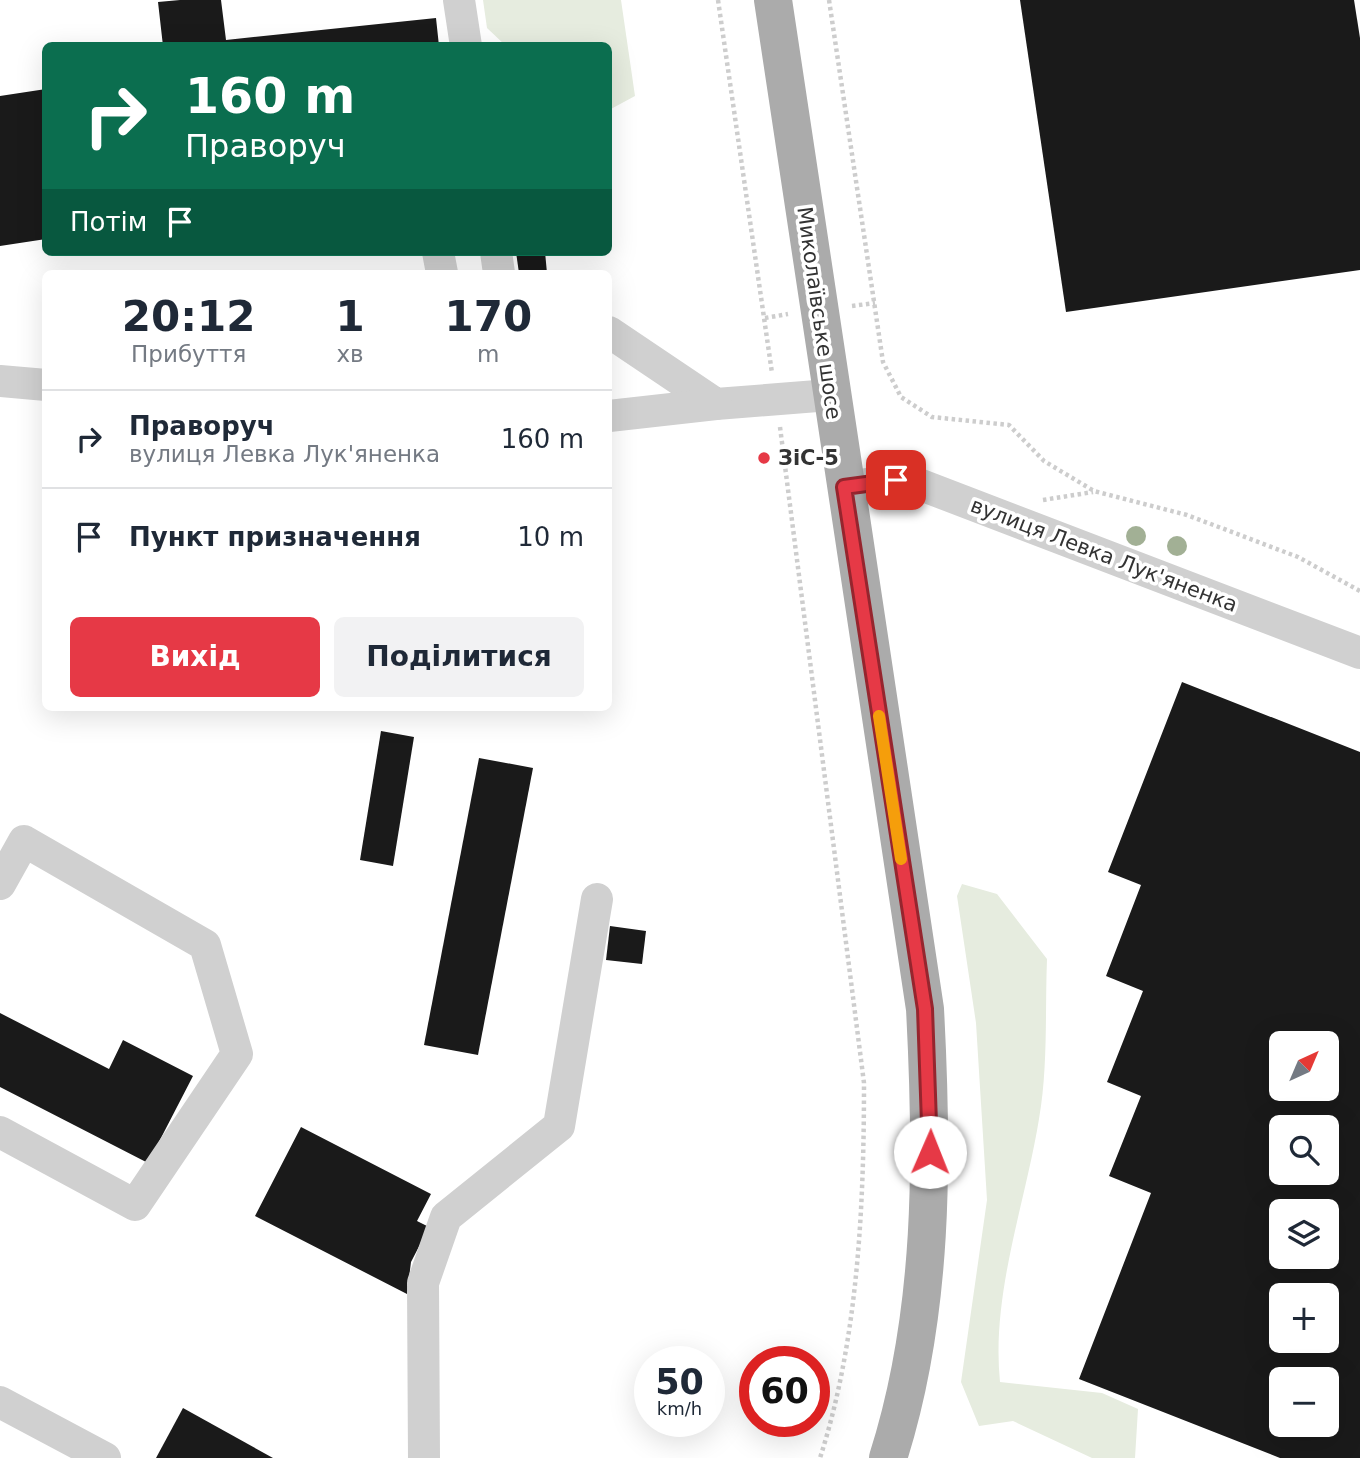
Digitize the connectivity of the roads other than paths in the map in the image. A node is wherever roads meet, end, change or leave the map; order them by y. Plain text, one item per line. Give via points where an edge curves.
1 (459, 0) edge
2 (773, 0) edge
3 (465, 42) edge
4 (612, 334) edge
5 (0, 381) edge
6 (42, 385) edge
7 (830, 395) junction
8 (716, 404) junction
9 (612, 416) edge
10 (844, 487) junction
11 (1360, 653) edge
12 (0, 884) edge
13 (597, 899) dead end
14 (0, 1132) edge
15 (0, 1402) edge
16 (902, 1415) junction
17 (106, 1458) edge
18 (424, 1458) edge
19 (888, 1458) edge
20 (906, 1458) edge

1 - 3 street
2 - 7 main road, Миколаївське шосе
4 - 8 street
5 - 6 street
7 - 8 street
7 - 10 main road, Миколаївське шосе
8 - 9 street
10 - 11 street, вулиця Левка Лук'яненка via 896,480 921,485
10 - 16 main road, Миколаївське шосе via 925,1009 931,1127 926,1251
12 - 14 street via 24,841 205,945 237,1054 135,1205
13 - 18 street via 559,1126 446,1217 424,1283
15 - 17 street
16 - 19 main road, Миколаївське шосе
16 - 20 main road

